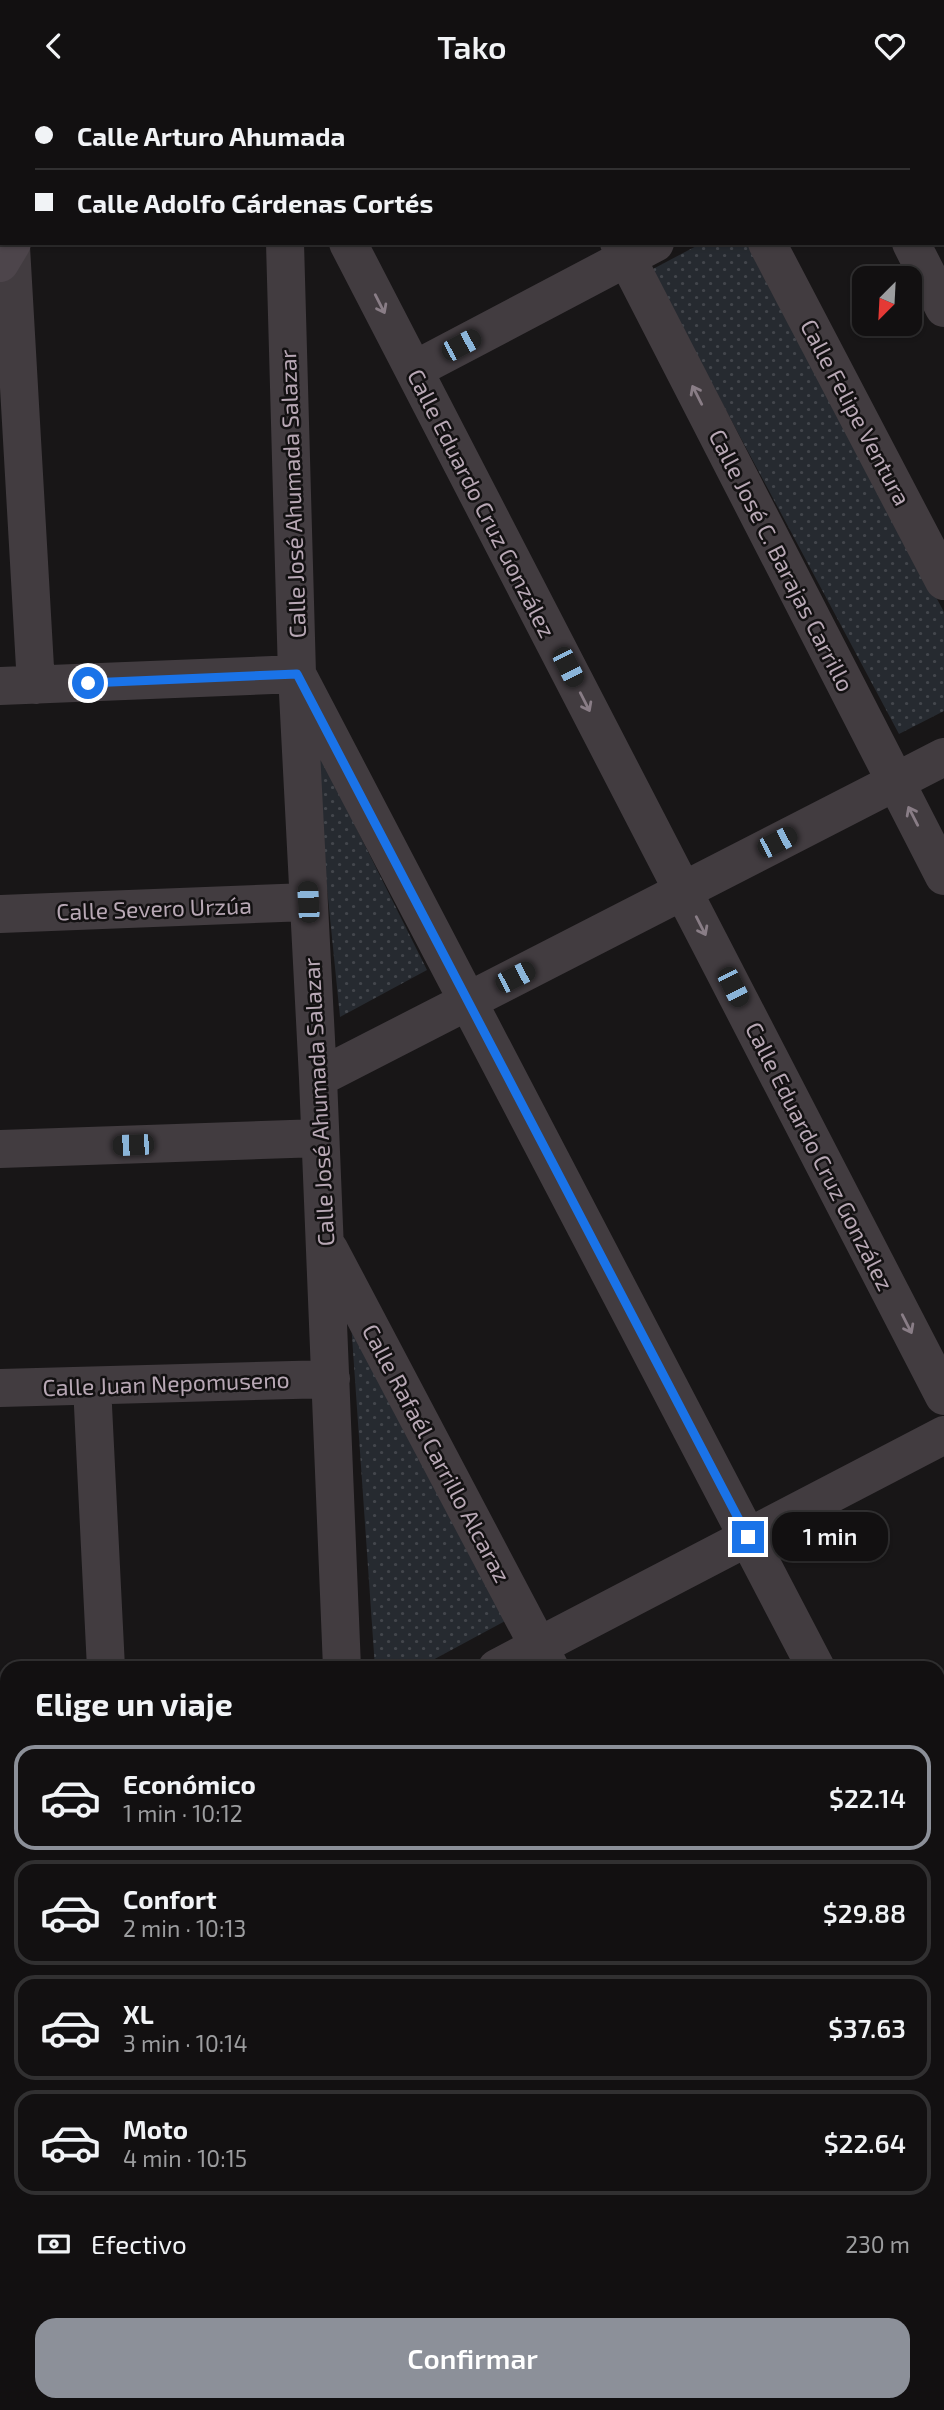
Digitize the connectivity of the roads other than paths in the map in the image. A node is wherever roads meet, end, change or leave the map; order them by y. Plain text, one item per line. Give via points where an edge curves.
1 (285, 245) edge
2 (349, 245) edge
3 (768, 245) edge
4 (912, 245) edge
5 (634, 248) edge
6 (8, 251) edge
7 (944, 308) edge
8 (414, 370) junction
9 (944, 581) edge
10 (297, 674) junction
11 (18, 685) edge
12 (944, 757) edge
13 (895, 782) junction
14 (944, 876) edge
15 (683, 891) junction
16 (308, 902) junction
17 (0, 914) edge
18 (468, 1001) junction
19 (318, 1078) junction
20 (320, 1138) junction
21 (0, 1149) edge
22 (324, 1238) junction
23 (331, 1379) junction
24 (92, 1386) junction
25 (0, 1388) edge
26 (944, 1396) edge
27 (944, 1435) edge
28 (748, 1537) junction
29 (544, 1657) edge
30 (106, 1661) edge
31 (342, 1661) edge
32 (527, 1661) edge
33 (813, 1661) edge

1 - 10 street, Calle José Ahumada Salazar
2 -> 8 street, Calle Eduardo Cruz González
3 - 9 street, Calle Felipe Ventura
4 - 7 street
5 - 8 street
13 -> 5 street, Calle José C. Barajas Carrillo
6 - 11 street
8 -> 15 street, Calle Eduardo Cruz González
10 - 11 street
10 - 16 street, Calle José Ahumada Salazar
10 - 18 street
12 - 13 street
14 -> 13 street, Calle José C. Barajas Carrillo
13 - 15 street
15 - 18 street
15 -> 26 street, Calle Eduardo Cruz González
16 - 17 street, Calle Severo Urzúa
16 - 19 street, Calle José Ahumada Salazar
18 - 19 street
18 - 28 street
19 - 20 street, Calle José Ahumada Salazar
20 - 21 street
20 - 22 street, Calle José Ahumada Salazar
22 - 23 street, Calle José Ahumada Salazar
22 - 29 street, Calle Rafaél Carrillo Alcaraz
23 - 24 street, Calle Juan Nepomuseno
23 - 31 street, Calle José Ahumada Salazar
24 - 25 street, Calle Juan Nepomuseno
24 - 30 street
27 - 28 street
28 - 29 street
28 - 33 street
29 - 32 street

